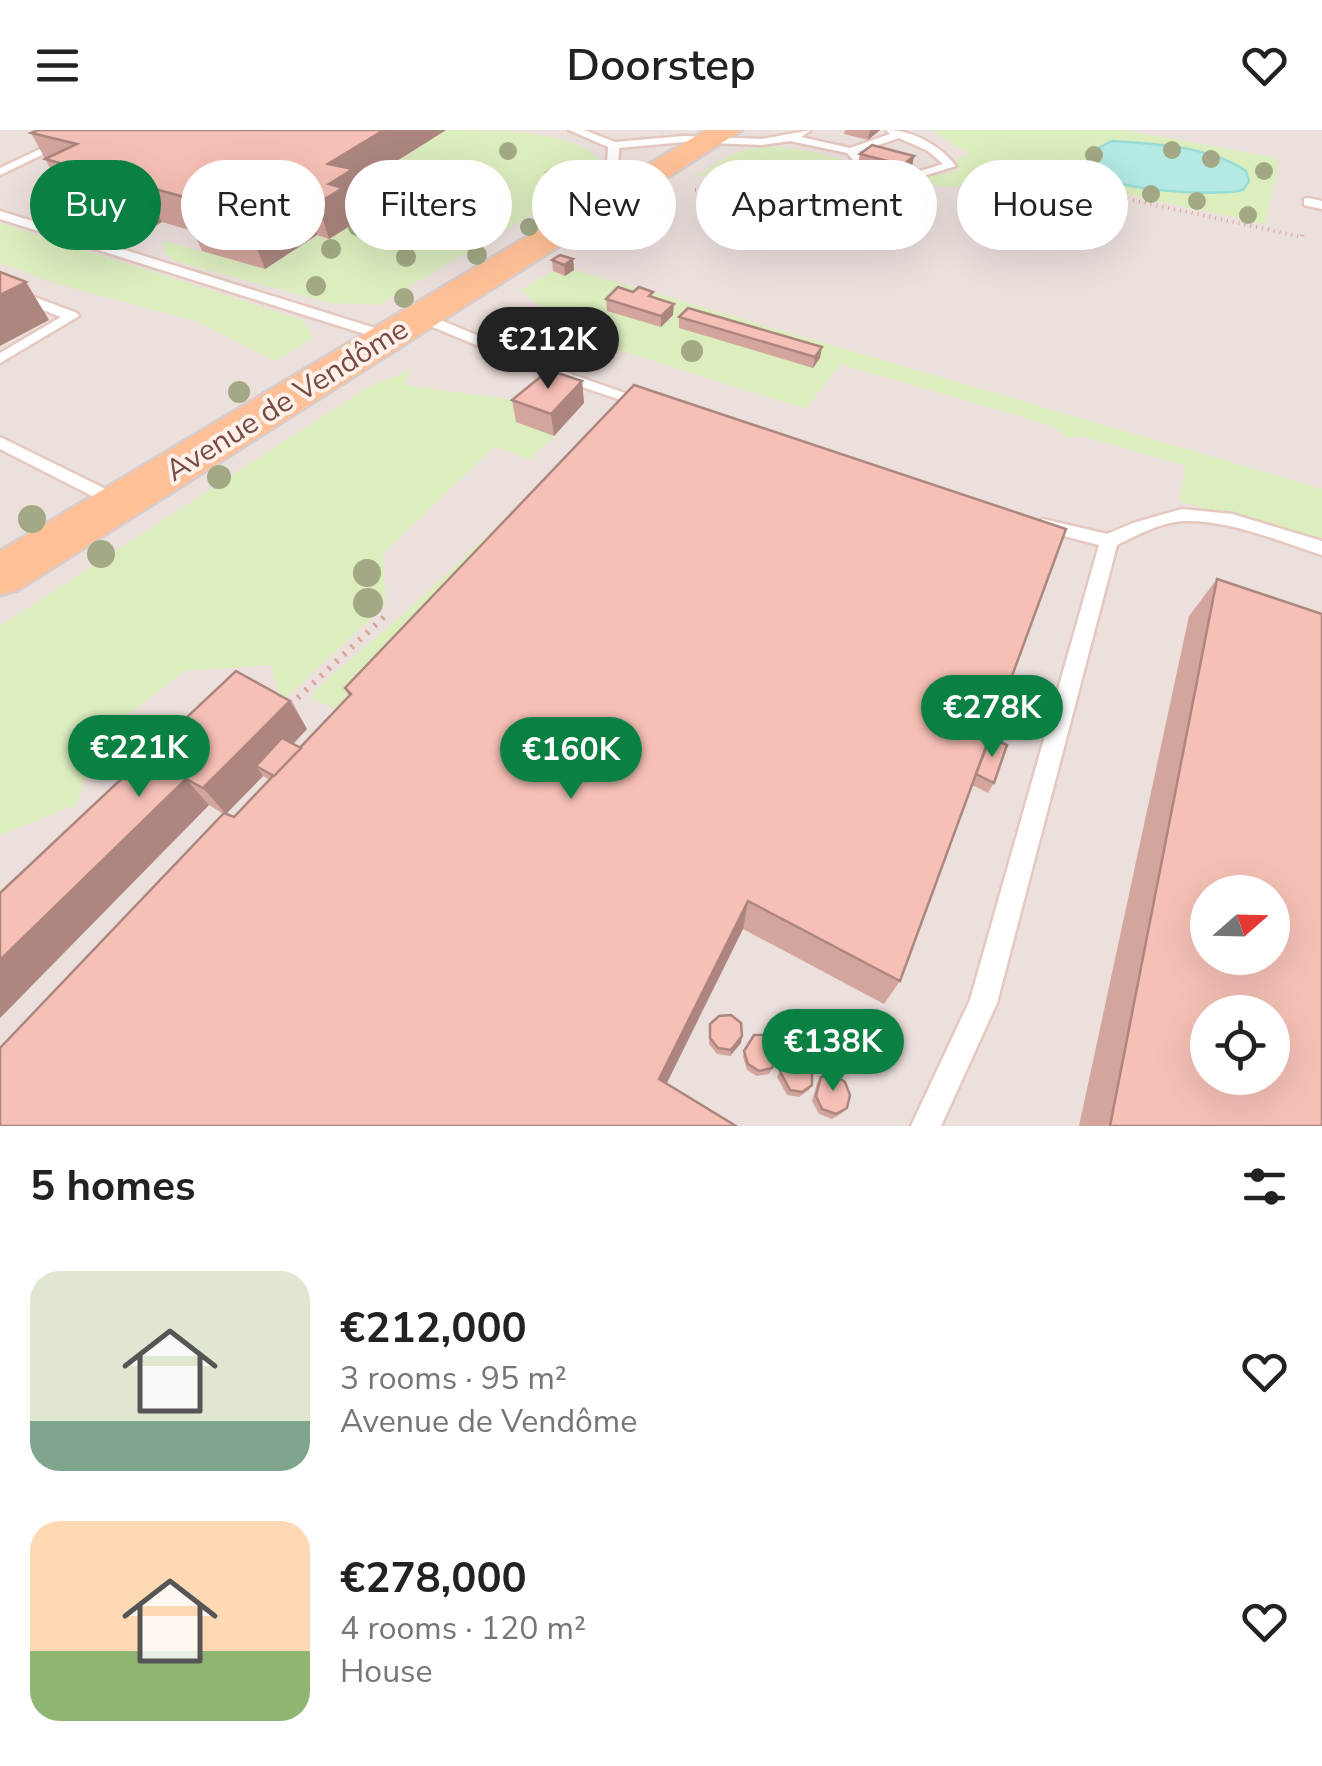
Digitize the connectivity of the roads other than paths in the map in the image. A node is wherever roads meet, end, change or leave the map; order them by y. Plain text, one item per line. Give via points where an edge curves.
1 (89, 130) edge
2 (574, 130) edge
3 (806, 130) edge
4 (862, 130) edge
5 (895, 132) edge
6 (717, 136) edge
7 (793, 138) junction
8 (614, 145) junction
9 (844, 150) junction
10 (616, 160) edge
11 (676, 161) edge
12 (0, 172) edge
13 (0, 215) edge
14 (532, 250) edge
15 (0, 288) edge
16 (405, 327) junction
17 (0, 359) edge
18 (670, 412) edge
19 (0, 442) edge
20 (120, 503) junction
21 (1033, 523) edge
22 (1109, 541) junction
23 (1322, 548) edge
24 (0, 576) edge
25 (926, 1126) edge

1 - 12 lane
2 - 8 lane
3 - 7 lane
4 - 9 lane
5 - 9 lane
5 - 9 lane via 950,166 920,174
6 - 7 lane
6 - 8 lane
6 - 11 main road, Avenue de Vendôme
7 - 9 lane
8 - 10 lane
13 - 16 lane
14 - 16 main road, Avenue de Vendôme
15 - 17 lane via 72,316
16 - 18 lane
16 - 20 main road, Avenue de Vendôme
19 - 20 lane
20 - 24 main road, Avenue de Vendôme
21 - 22 lane
22 - 23 lane via 1182,515 1232,520
22 - 25 lane via 983,1002

